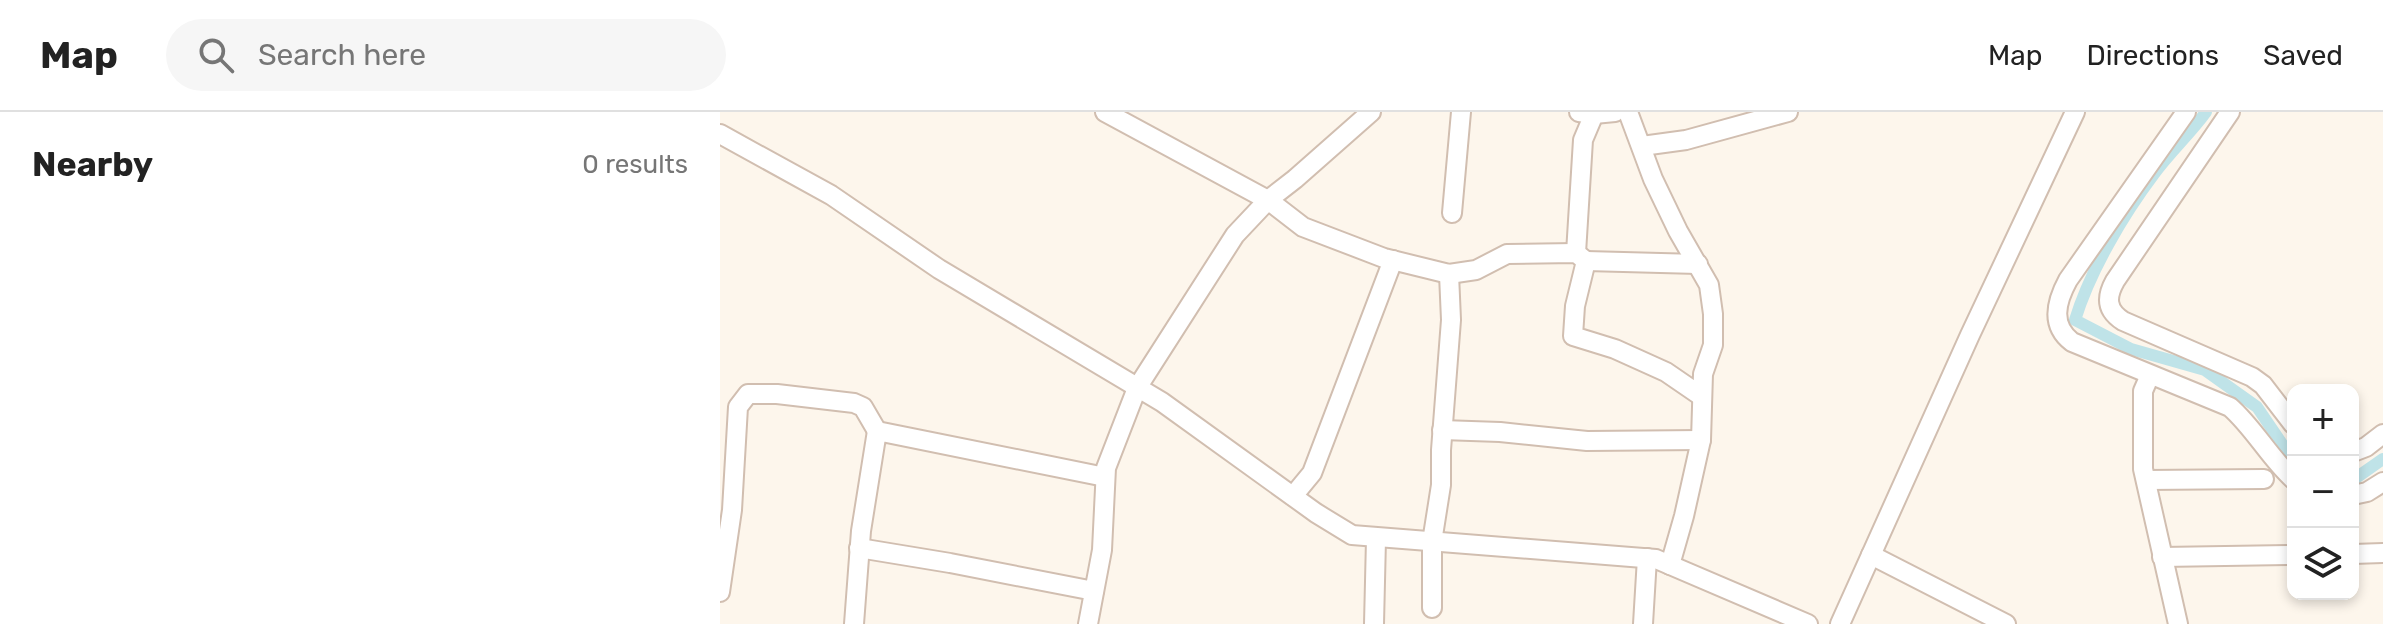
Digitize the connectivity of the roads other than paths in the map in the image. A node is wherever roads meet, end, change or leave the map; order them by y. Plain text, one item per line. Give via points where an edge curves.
1 (1105, 112) edge
2 (1371, 112) edge
3 (1461, 112) edge
4 (1615, 112) edge
5 (1628, 112) edge
6 (1788, 112) edge
7 (2075, 112) edge
8 (2186, 112) edge
9 (2230, 112) edge
10 (1586, 113) edge
11 (720, 134) edge
12 (1642, 146) junction
13 (1268, 200) junction
14 (1452, 213) dead end
15 (1581, 257) junction
16 (1393, 260) junction
17 (1698, 264) junction
18 (1449, 274) junction
19 (2146, 383) junction
20 (1137, 388) junction
21 (1701, 396) junction
22 (2287, 416) edge
23 (1442, 430) junction
24 (877, 431) junction
25 (2383, 434) edge
26 (1701, 440) junction
27 (2359, 450) edge
28 (2287, 473) edge
29 (1105, 477) junction
30 (2264, 479) dead end
31 (2146, 480) junction
32 (2383, 482) edge
33 (2359, 494) edge
34 (1293, 496) junction
35 (1376, 539) junction
36 (1432, 542) junction
37 (859, 548) junction
38 (2383, 553) edge
39 (2359, 554) edge
40 (1871, 555) junction
41 (2287, 555) edge
42 (2162, 557) junction
43 (1647, 558) junction
44 (1670, 565) junction
45 (1094, 591) junction
46 (720, 592) edge
47 (1432, 608) dead end
48 (854, 624) edge
49 (1088, 624) edge
50 (1374, 624) edge
51 (1643, 624) edge
52 (1808, 624) edge
53 (1840, 624) edge
54 (2006, 624) edge
55 (2178, 624) edge

1 - 13 street
2 - 13 street
3 - 14 street
4 - 10 street
5 - 12 street
6 - 12 street via 1686,140
7 - 40 street
8 - 19 street via 2068,280 2056,310 2060,331 2072,342
9 - 22 street via 2109,291 2109,306 2123,321 2252,377
10 - 15 street
11 - 20 street via 831,195 939,269
12 - 17 street via 1653,179
13 - 16 street via 1303,227
13 - 20 street via 1235,235
15 - 17 street
15 - 18 street via 1507,254 1476,270
15 - 21 street via 1573,336 1666,372
16 - 18 street
16 - 34 street via 1312,473
17 - 21 street via 1709,285 1713,314 1713,345
18 - 23 street via 1451,320
19 - 28 street via 2230,407
19 - 31 street
20 - 29 street
20 - 34 street
21 - 26 street
23 - 26 street via 1587,441
23 - 36 street
24 - 29 street
24 - 37 street
24 - 46 street via 863,407 854,403 748,394 738,407 732,510
25 - 27 street
26 - 44 street
29 - 45 street via 1102,550
30 - 31 street
31 - 42 street
32 - 33 street
34 - 35 street via 1352,535
35 - 36 street
35 - 50 street
36 - 43 street
36 - 47 street
37 - 45 street
37 - 48 street
38 - 39 street
40 - 53 street
40 - 54 street
41 - 42 street
42 - 55 street
43 - 44 street
43 - 51 street
44 - 52 street
45 - 49 street

